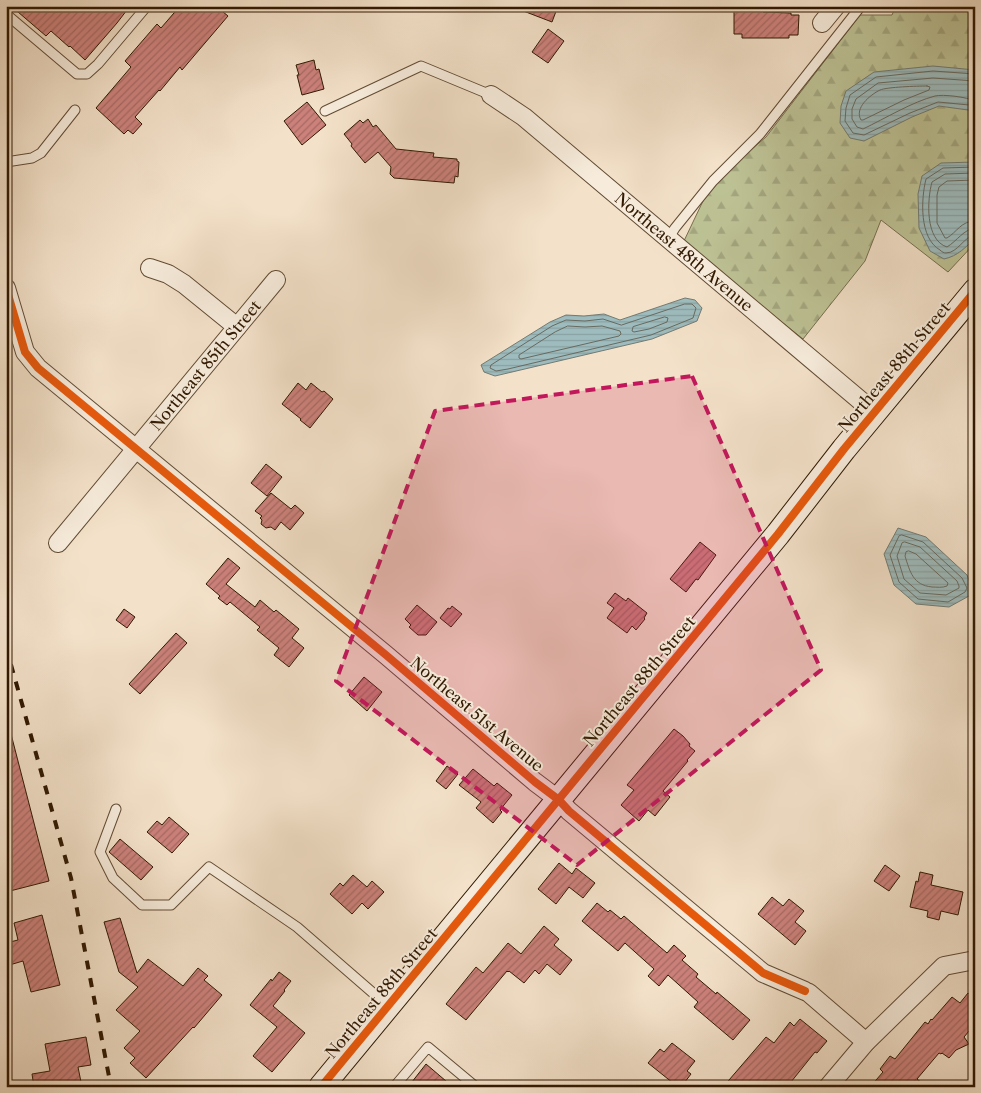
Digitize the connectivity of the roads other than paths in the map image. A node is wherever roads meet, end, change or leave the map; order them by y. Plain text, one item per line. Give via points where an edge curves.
1 (147, 6) edge
2 (836, 6) edge
3 (861, 6) edge
4 (6, 14) edge
5 (822, 23) dead end
6 (491, 96) joint
7 (76, 110) dead end
8 (325, 111) dead end
9 (6, 162) edge
10 (668, 239) junction
11 (150, 268) dead end
12 (276, 280) dead end
13 (6, 288) edge
14 (975, 291) edge
15 (237, 328) junction
16 (874, 412) junction
17 (136, 450) junction
18 (58, 543) dead end
19 (559, 800) junction
20 (116, 809) dead end
21 (975, 960) edge
22 (388, 1006) junction
23 (866, 1042) junction
24 (322, 1087) edge
25 (394, 1087) edge
26 (476, 1087) edge
27 (828, 1087) edge

1 - 4 lane via 87,74 77,74
2 - 5 street
3 - 10 lane via 760,134 712,181
6 - 8 lane via 421,66
6 - 10 street, Northeast 48th Avenue via 524,117
7 - 9 lane via 41,153 32,158
10 - 16 street, Northeast 48th Avenue
11 - 15 street via 184,284
12 - 15 street, Northeast 85th Street
13 - 17 street, Northeast 51st Avenue via 25,352 32,361
14 - 16 main road, Northeast 88th Street
15 - 17 street, Northeast 85th Street
16 - 19 main road, Northeast 88th Street
17 - 18 street, Northeast 85th Street
17 - 19 street, Northeast 51st Avenue
19 - 22 main road, Northeast 88th Street
19 - 23 street, Northeast 51st Avenue via 763,973 807,992
20 - 22 lane via 100,852 113,878 142,905 171,905 209,867 297,927
21 - 23 street via 944,966
22 - 24 main road, Northeast 88th Street
23 - 27 street
25 - 26 lane via 428,1047

